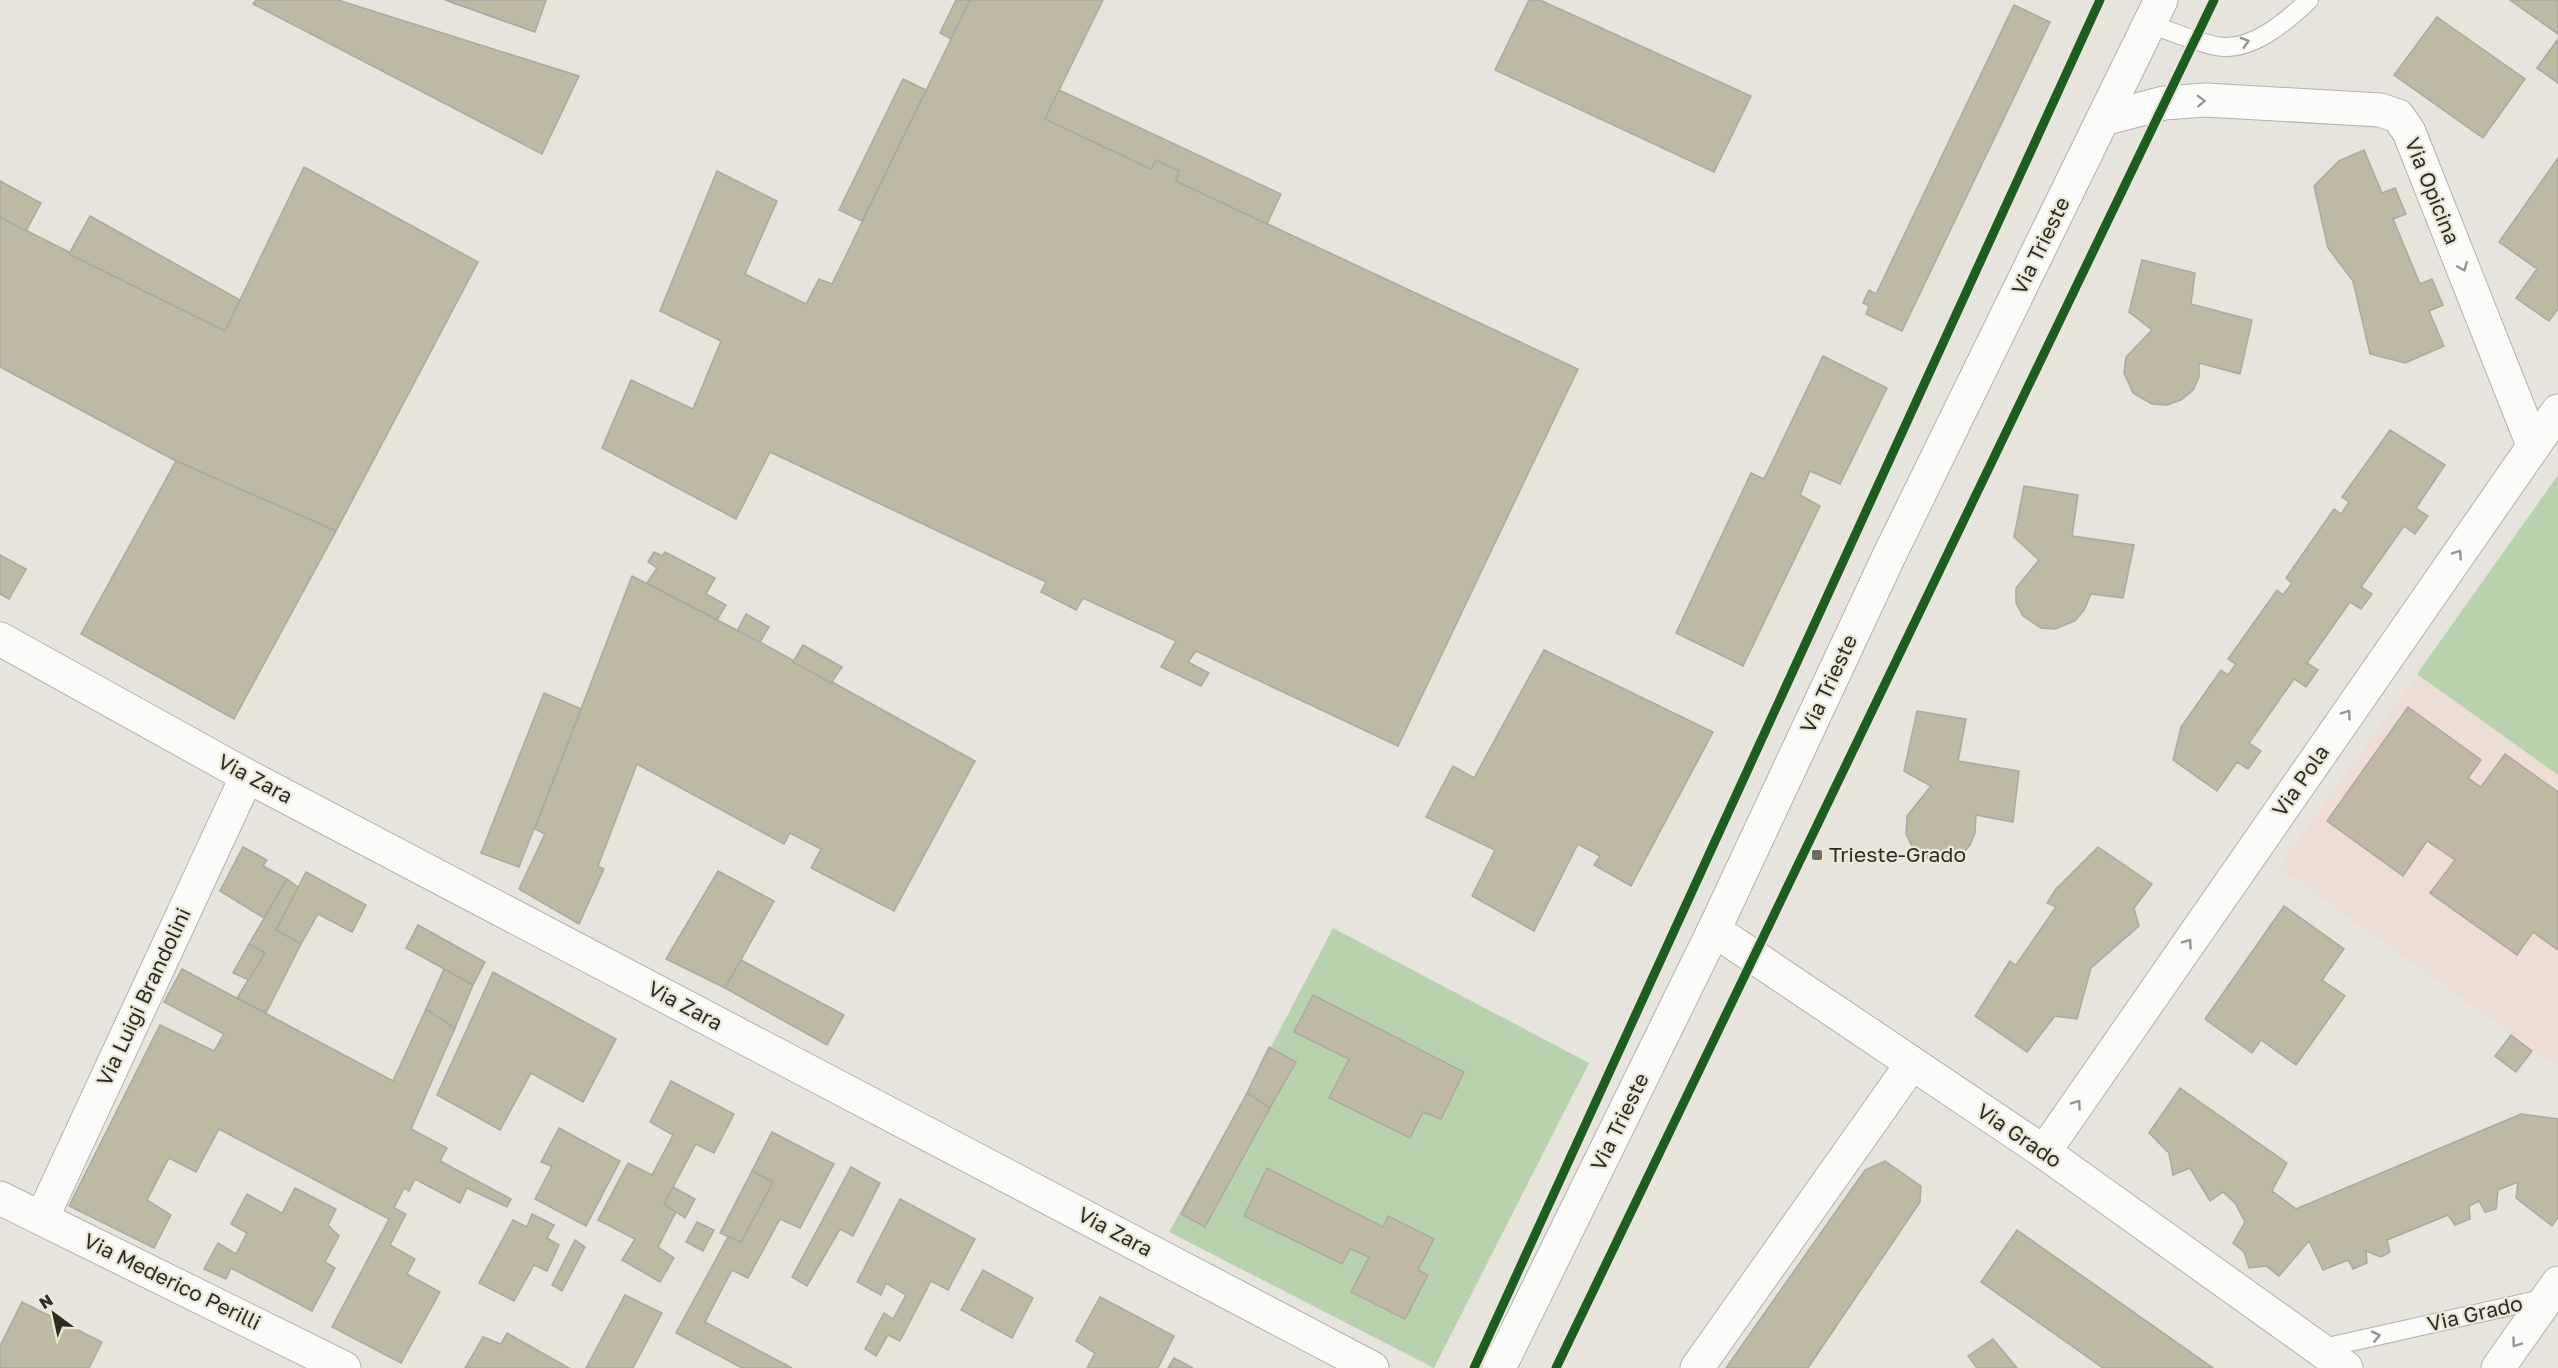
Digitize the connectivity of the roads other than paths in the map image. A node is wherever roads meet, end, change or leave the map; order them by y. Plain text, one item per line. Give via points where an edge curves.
1 (2309, 0) edge
2 (2155, 12) edge
3 (2103, 119) junction
4 (2558, 411) edge
5 (2533, 445) junction
6 (0, 639) edge
7 (247, 776) junction
8 (1714, 930) junction
9 (1911, 1065) junction
10 (2044, 1152) junction
11 (0, 1198) edge
12 (42, 1218) junction
13 (2554, 1296) edge
14 (2319, 1349) junction
15 (344, 1368) edge
16 (1372, 1368) edge
17 (1499, 1368) edge
18 (1697, 1368) edge
19 (2346, 1368) edge
20 (2498, 1368) edge

2 -> 1 lane via 2218,47 2247,44 2289,19
2 - 3 street, Via Trieste
3 -> 5 street, Via Opicina via 2164,103 2206,100 2380,110 2398,116 2409,132
3 - 8 street, Via Trieste via 1889,556
4 - 5 street, Via Pola
10 -> 5 street, Via Pola
6 - 7 street, Via Zara
7 - 12 street, Via Luigi Brandolini
7 - 16 street, Via Zara
8 - 9 street, Via Grado
8 - 17 street, Via Trieste
9 - 10 street, Via Grado
9 - 18 street
10 - 14 street, Via Grado
11 - 12 street, Via Mederico Perilli
12 - 15 street, Via Mederico Perilli
14 -> 13 lane, Via Grado
13 -> 20 street
14 - 19 street, Via Grado

